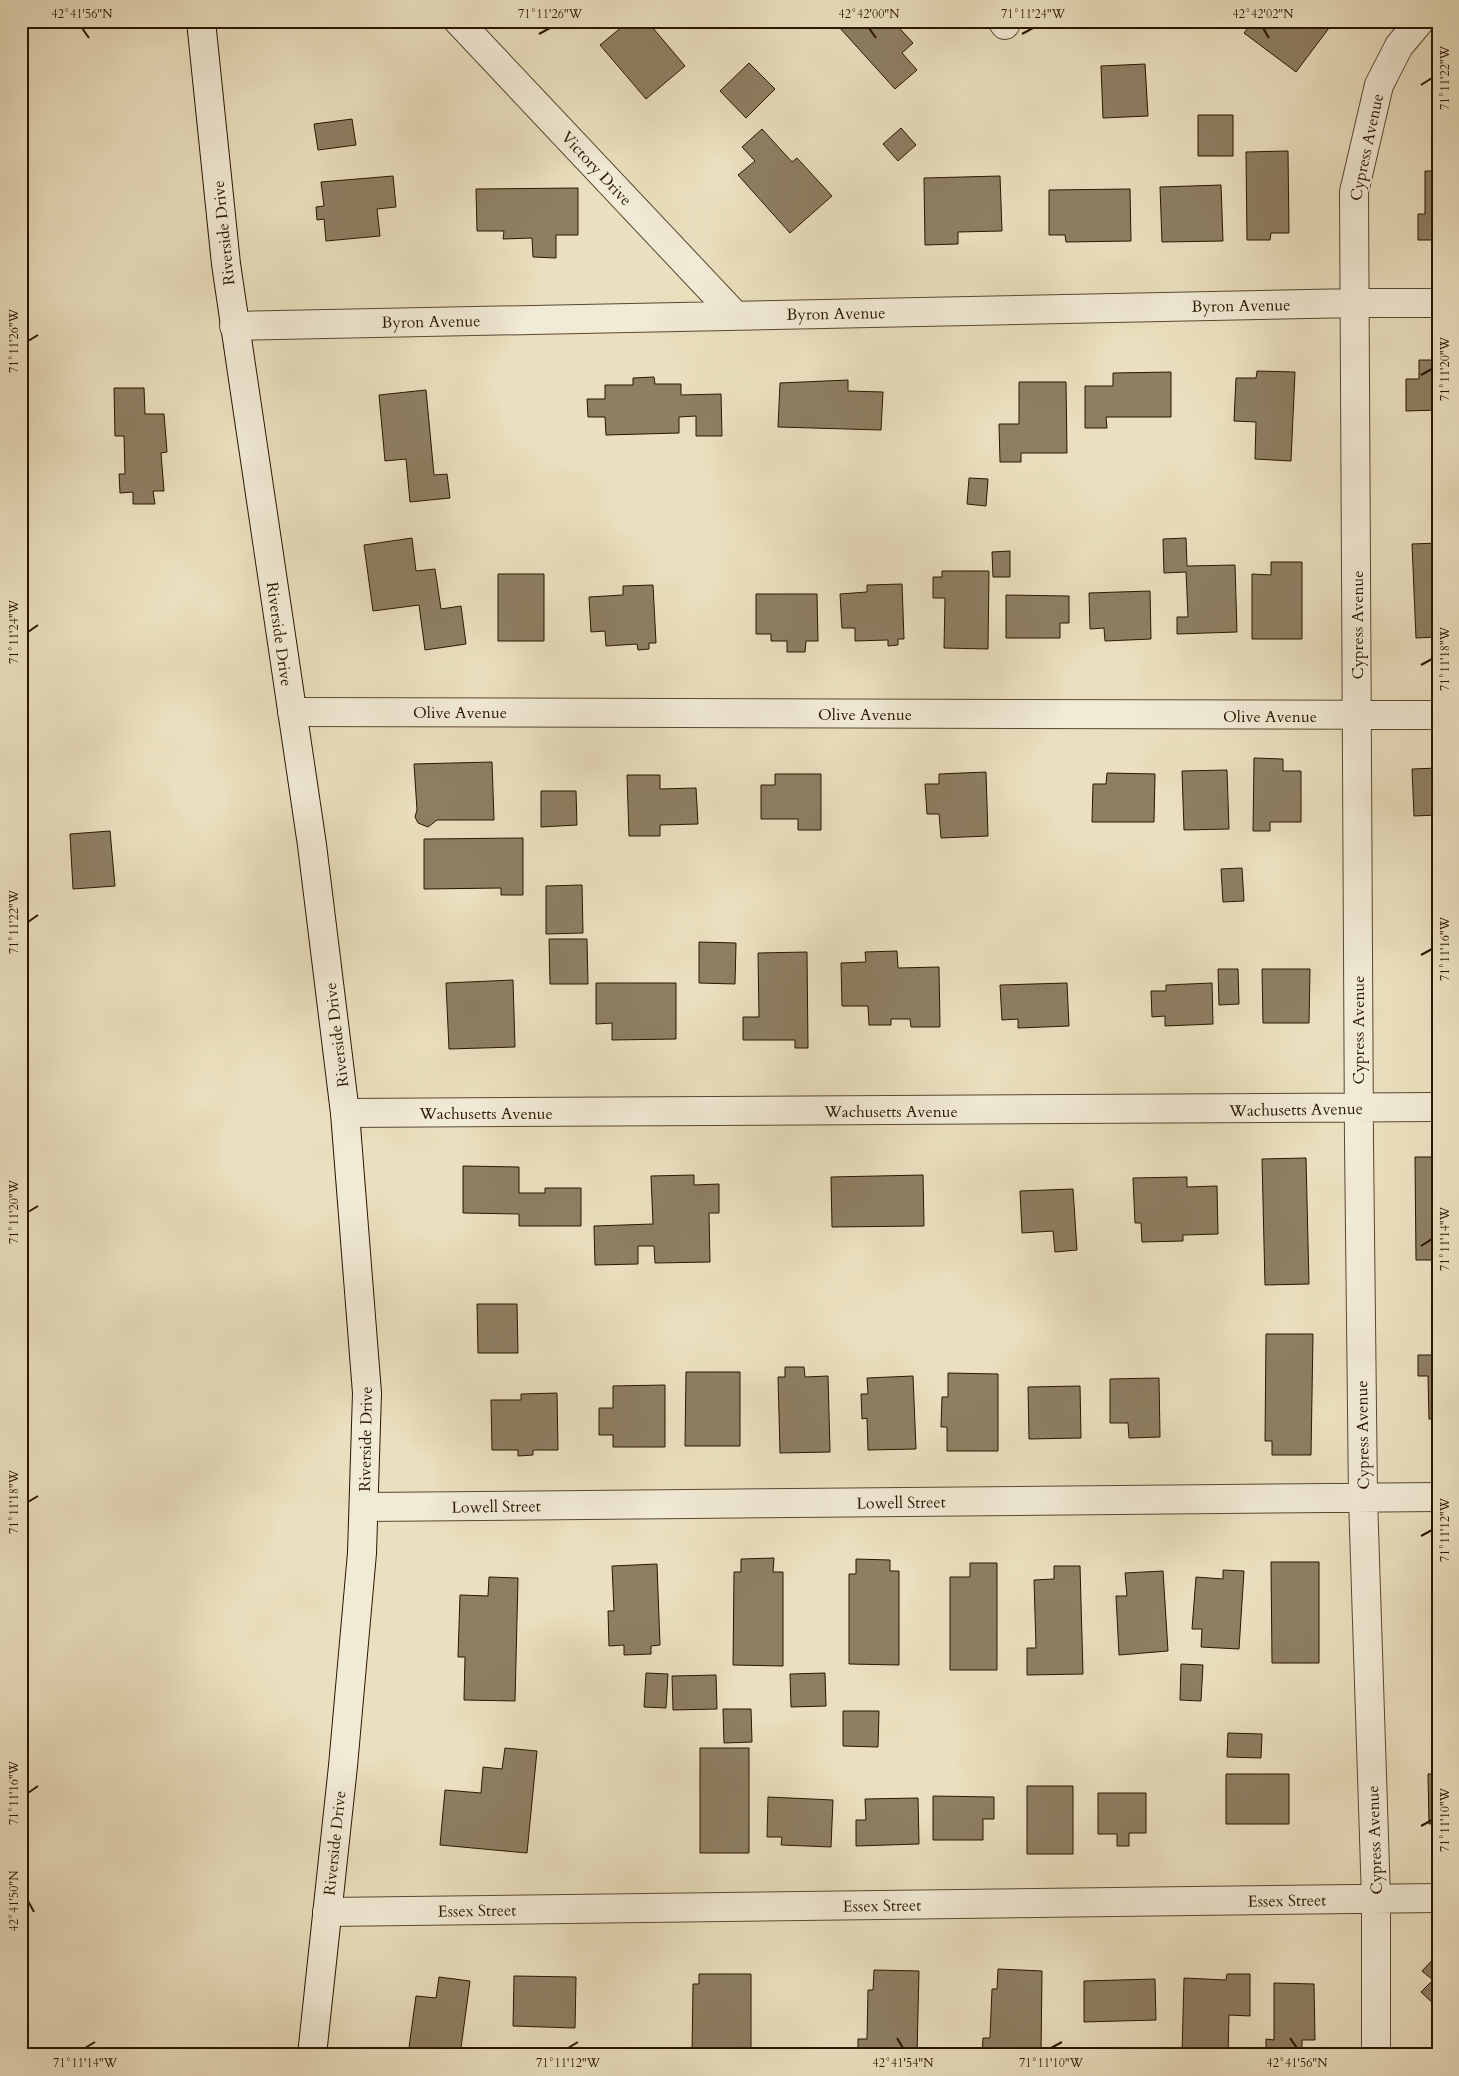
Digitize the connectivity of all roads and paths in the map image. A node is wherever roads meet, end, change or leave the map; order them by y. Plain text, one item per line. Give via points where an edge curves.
1 (201, 21) edge
2 (458, 21) edge
3 (1420, 21) edge
4 (1356, 303) junction
5 (1438, 304) edge
6 (735, 315) junction
7 (234, 326) junction
8 (292, 712) junction
9 (1357, 716) junction
10 (1438, 716) edge
11 (1438, 1107) edge
12 (1359, 1108) junction
13 (345, 1113) junction
14 (1438, 1497) edge
15 (1363, 1498) junction
16 (364, 1507) junction
17 (1438, 1898) edge
18 (1376, 1899) junction
19 (327, 1912) junction
20 (312, 2055) edge
21 (1376, 2055) edge

1 - 7 street, Riverside Drive
2 - 6 street, Victory Drive
3 - 4 street, Cypress Avenue via 1399,46 1379,85 1365,141 1354,192
4 - 5 street, Byron Avenue
4 - 6 street, Byron Avenue
4 - 9 street, Cypress Avenue
6 - 7 street, Byron Avenue
7 - 8 street, Riverside Drive
8 - 9 street, Olive Avenue
8 - 13 street, Riverside Drive
9 - 10 street, Olive Avenue
9 - 12 street, Cypress Avenue
11 - 12 street, Wachusetts Avenue
12 - 13 street, Wachusetts Avenue
12 - 15 street, Cypress Avenue
13 - 16 street, Riverside Drive via 367,1393
14 - 15 street, Lowell Street
15 - 16 street, Lowell Street
15 - 18 street, Cypress Avenue
16 - 19 street, Riverside Drive
17 - 18 street, Essex Street
18 - 19 street, Essex Street
18 - 21 street, Cypress Avenue
19 - 20 street, Riverside Drive

